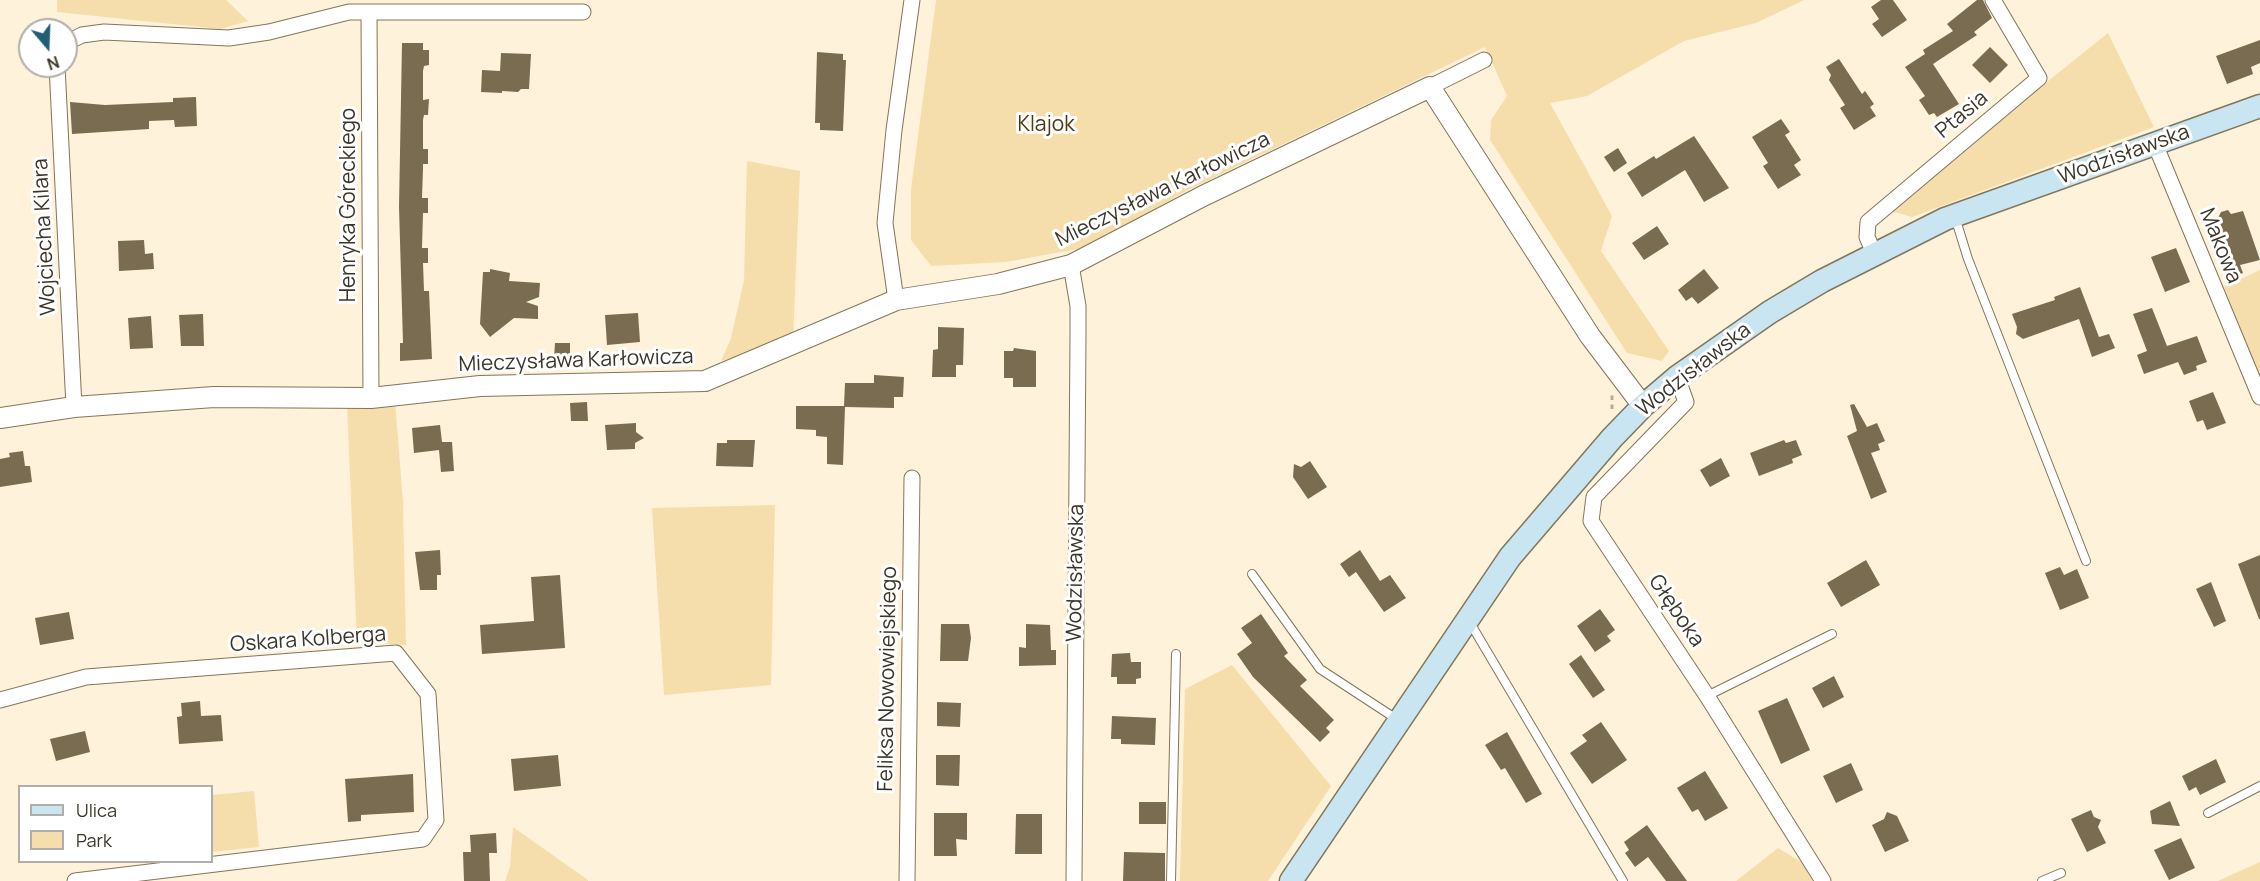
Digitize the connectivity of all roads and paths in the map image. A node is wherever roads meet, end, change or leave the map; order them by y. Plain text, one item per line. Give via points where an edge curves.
1 (912, 0) edge
2 (1993, 0) edge
3 (351, 6) edge
4 (369, 12) junction
5 (584, 12) dead end
6 (78, 37) edge
7 (1484, 60) dead end
8 (58, 78) edge
9 (1430, 87) junction
10 (2260, 106) edge
11 (2155, 144) junction
12 (1954, 216) junction
13 (1874, 253) junction
14 (1071, 265) junction
15 (896, 300) junction
16 (1677, 377) junction
17 (1612, 390) dead end
18 (2260, 397) edge
19 (371, 398) junction
20 (1643, 406) junction
21 (74, 407) junction
22 (0, 417) edge
23 (1605, 417) dead end
24 (912, 478) dead end
25 (2086, 561) dead end
26 (1252, 574) dead end
27 (1468, 620) junction
28 (1832, 634) dead end
29 (1176, 654) dead end
30 (1707, 696) junction
31 (0, 700) edge
32 (1399, 721) junction
33 (2260, 786) edge
34 (2208, 813) dead end
35 (2061, 873) dead end
36 (75, 881) edge
37 (907, 881) edge
38 (1074, 881) edge
39 (1171, 881) edge
40 (1291, 881) edge
41 (1623, 881) edge
42 (1823, 881) edge
43 (2042, 881) edge

1 - 15 street via 885,224
2 - 13 street, Ptasia via 2039,78 1868,222 1867,237
3 - 4 street
3 - 6 street via 269,32 229,38 104,32
4 - 5 street
4 - 19 street, Henryka Góreckiego
7 - 9 street
8 - 21 street, Wojciecha Kilara
9 - 14 street, Mieczysława Karłowicza via 1203,196
9 - 20 street via 1590,336
10 - 11 main road, Wodzisławska
11 - 12 main road, Wodzisławska
11 - 18 street, Makowa
12 - 13 main road, Wodzisławska
12 - 25 lane
13 - 16 main road, Wodzisławska via 1770,312
14 - 15 street, Mieczysława Karłowicza via 998,284
14 - 38 street, Wodzisławska via 1078,306
15 - 19 street, Mieczysława Karłowicza via 705,381 480,386
16 - 20 main road, Wodzisławska
16 - 30 street, Głęboka via 1686,402 1594,497 1591,521
17 - 23 path via 1612,409
19 - 21 street, Mieczysława Karłowicza via 214,397
20 - 27 main road, Wodzisławska via 1510,557
21 - 22 street, Mieczysława Karłowicza
24 - 37 street, Feliksa Nowowiejskiego
26 - 32 lane via 1320,669
27 - 32 main road, Wodzisławska
27 - 41 lane
28 - 30 lane
29 - 39 lane
30 - 42 street, Głęboka
31 - 36 street, Oskara Kolberga via 86,677 396,653 428,694 436,820 423,840
32 - 40 main road, Wodzisławska
33 - 34 lane
35 - 43 lane

